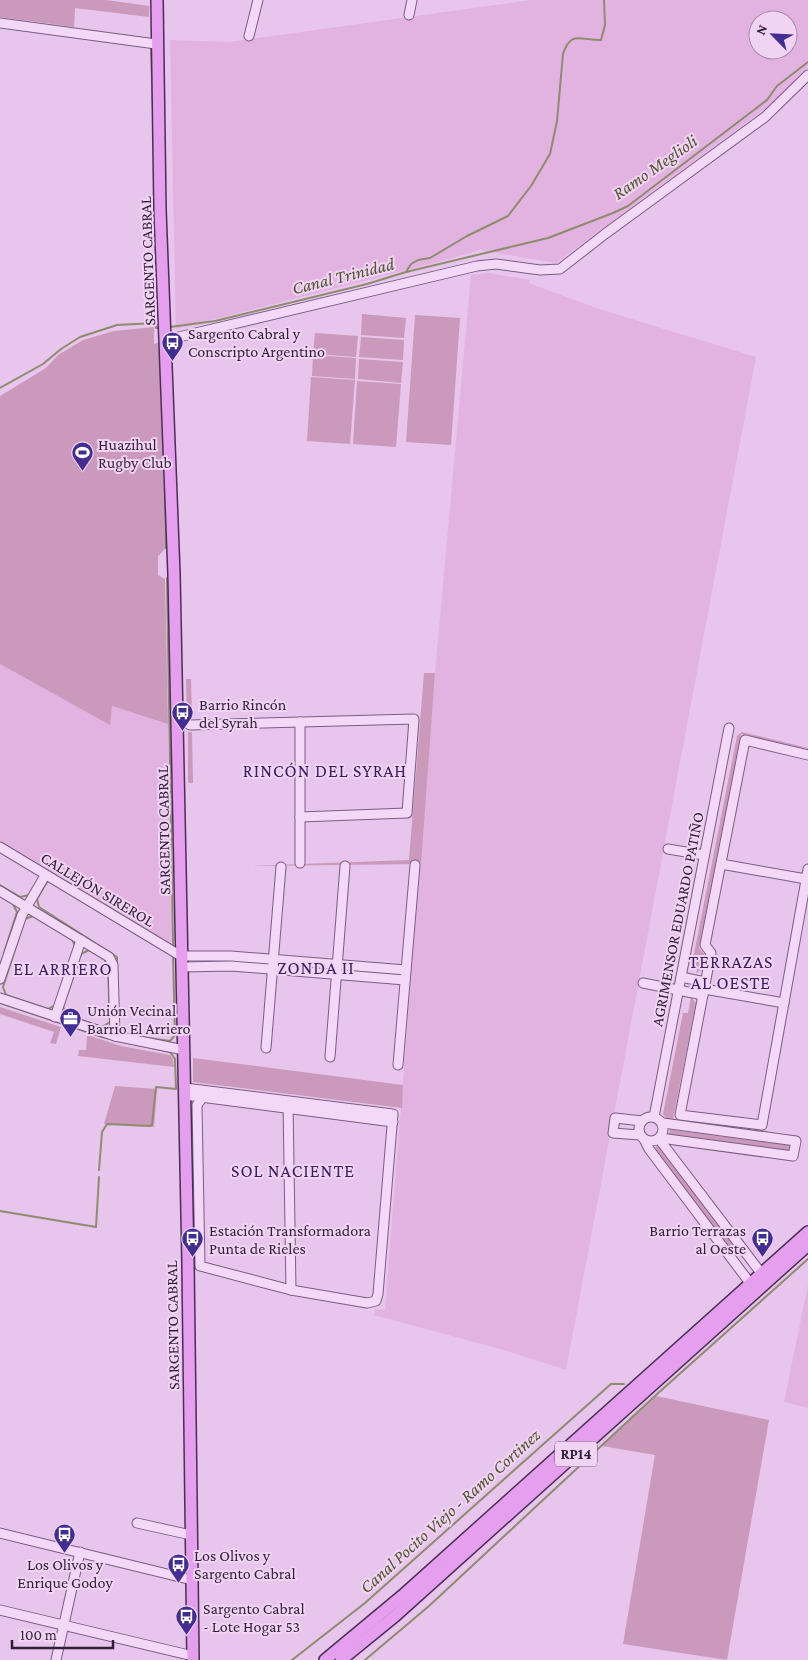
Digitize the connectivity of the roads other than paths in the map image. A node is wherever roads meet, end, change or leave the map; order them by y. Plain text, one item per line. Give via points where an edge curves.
1 (157, 0) edge
2 (259, 0) edge
3 (412, 0) edge
4 (409, 15) dead end
5 (0, 23) edge
6 (249, 36) dead end
7 (156, 44) junction
8 (808, 75) edge
9 (166, 332) junction
10 (300, 722) junction
11 (177, 726) junction
12 (729, 728) dead end
13 (808, 755) edge
14 (300, 817) junction
15 (0, 847) edge
16 (668, 849) dead end
17 (704, 855) junction
18 (300, 863) dead end
19 (720, 864) junction
20 (415, 865) dead end
21 (345, 866) dead end
22 (281, 867) dead end
23 (808, 869) edge
24 (43, 879) dead end
25 (806, 879) junction
26 (0, 891) edge
27 (26, 907) junction
28 (81, 940) junction
29 (273, 959) junction
30 (182, 962) junction
31 (337, 964) junction
32 (272, 970) junction
33 (406, 970) junction
34 (336, 975) junction
35 (680, 977) junction
36 (0, 979) edge
37 (405, 980) junction
38 (643, 983) dead end
39 (704, 988) junction
40 (678, 990) junction
41 (0, 998) edge
42 (784, 1003) junction
43 (55, 1016) junction
44 (115, 1036) junction
45 (266, 1048) dead end
46 (184, 1050) junction
47 (330, 1057) dead end
48 (398, 1065) dead end
49 (185, 1091) junction
50 (222, 1096) junction
51 (203, 1097) junction
52 (288, 1104) junction
53 (654, 1117) junction
54 (642, 1121) junction
55 (662, 1123) junction
56 (642, 1137) junction
57 (660, 1138) junction
58 (808, 1232) edge
59 (808, 1245) edge
60 (761, 1273) junction
61 (750, 1284) junction
62 (291, 1290) junction
63 (137, 1523) dead end
64 (0, 1533) edge
65 (191, 1535) junction
66 (80, 1552) junction
67 (192, 1580) junction
68 (0, 1610) edge
69 (64, 1625) junction
70 (193, 1658) edge
71 (56, 1660) edge
72 (325, 1660) edge
73 (341, 1660) edge

1 - 7 main road, SARGENTO CABRAL
2 - 6 street
3 - 4 street
5 - 7 street
7 - 9 main road, SARGENTO CABRAL via 156,168
8 - 9 street via 766,117 560,269 496,264 477,266
9 - 11 main road, SARGENTO CABRAL
10 - 11 street via 187,723
10 - 14 street
10 - 14 street via 414,719 407,813
11 - 30 main road, SARGENTO CABRAL
12 - 17 street, AGRIMENSOR EDUARDO PATIÑO
13 - 19 street via 745,740
14 - 18 street
15 - 30 street, CALLEJÓN SIREROL
16 - 17 street
17 - 35 street, AGRIMENSOR EDUARDO PATIÑO
19 - 25 street
19 - 39 street via 705,946 711,953
20 - 33 street
21 - 31 street
22 - 29 street
23 - 25 street
24 - 27 street
25 - 42 street
26 - 27 street
27 - 28 street
27 - 36 street
28 - 43 street
28 - 44 street via 108,956 113,965
29 - 30 street via 231,956
29 - 31 street
29 - 32 street
30 - 32 street
30 - 46 main road, SARGENTO CABRAL
31 - 33 street
31 - 34 street
32 - 34 street
32 - 45 street
33 - 37 street
34 - 37 street
34 - 47 street
35 - 39 street
35 - 40 street, AGRIMENSOR EDUARDO PATIÑO
37 - 48 street
38 - 40 street
39 - 40 street
39 - 42 street
39 - 42 street via 680,1115 762,1125
40 - 53 street, AGRIMENSOR EDUARDO PATIÑO
41 - 43 street
43 - 44 street
44 - 46 street
46 - 49 main road, SARGENTO CABRAL
49 - 50 street
49 - 51 street
49 - 65 main road, SARGENTO CABRAL
50 - 51 street
50 - 52 street
51 - 62 street via 197,1105 200,1266
52 - 62 street
52 - 62 street via 393,1122 378,1298 367,1303
53 - 54 street
53 - 55 street
54 - 56 street via 639,1125
54 - 56 street via 616,1118 613,1133
55 - 57 street via 664,1131
55 - 57 street via 796,1141 793,1156
56 - 57 street via 651,1142
56 - 61 street
57 - 60 street
58 - 60 main road, RP14
59 - 73 main road, RP14
60 - 61 main road, RP14
61 - 72 main road, RP14 via 402,1596
63 - 65 street
64 - 66 street
65 - 67 main road, SARGENTO CABRAL
66 - 67 street
66 - 69 street
67 - 70 main road, SARGENTO CABRAL
68 - 69 street
69 - 70 street
69 - 71 street

